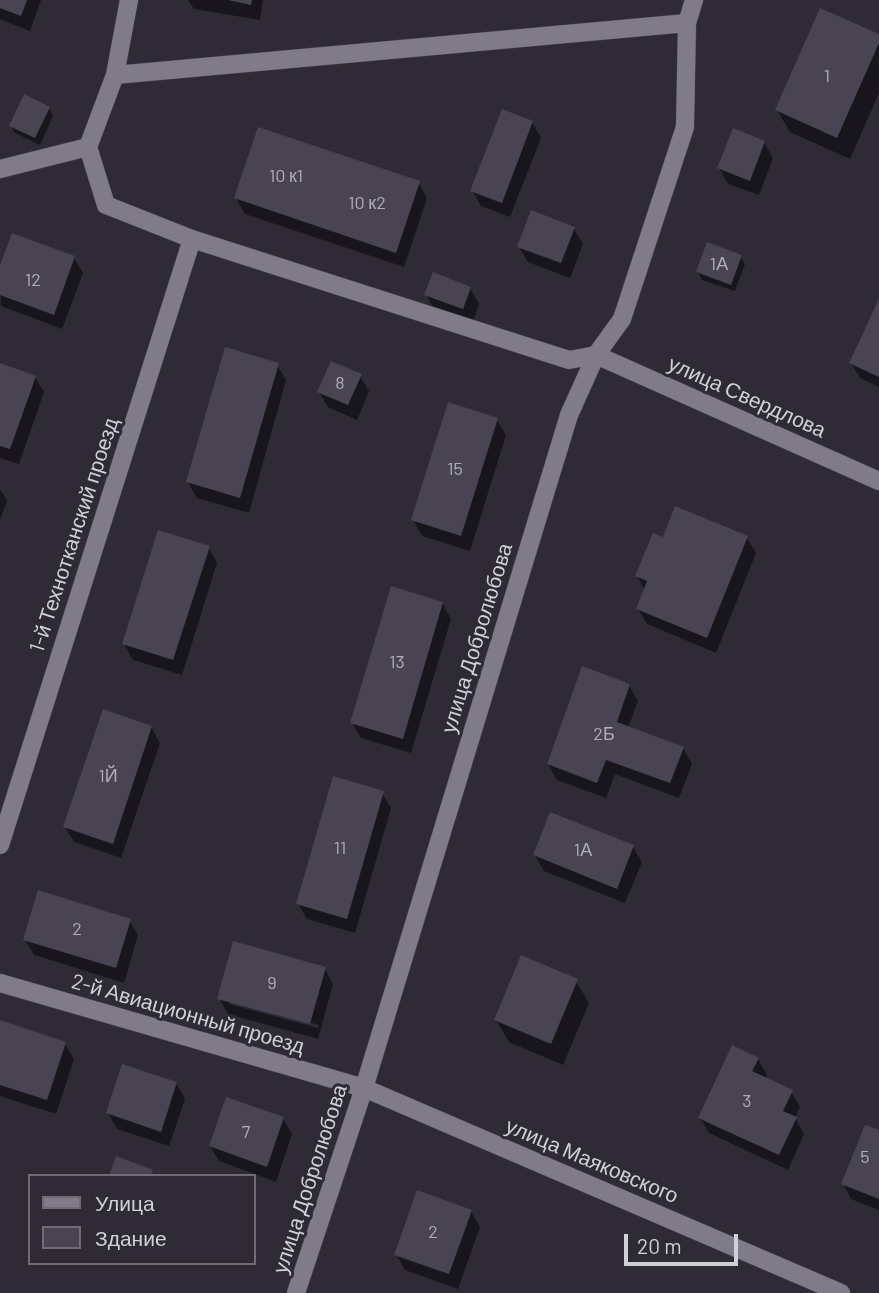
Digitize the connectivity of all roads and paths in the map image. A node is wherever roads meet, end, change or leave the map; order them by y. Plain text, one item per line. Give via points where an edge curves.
1 (129, 0) edge
2 (694, 0) edge
3 (687, 23) junction
4 (115, 75) junction
5 (88, 147) junction
6 (0, 169) edge
7 (192, 239) junction
8 (596, 355) junction
9 (879, 481) edge
10 (0, 845) edge
11 (0, 983) edge
12 (364, 1088) junction
13 (296, 1293) edge
14 (841, 1293) edge

1 - 4 street
2 - 3 street, улица Добролюбова
3 - 4 street
3 - 8 street, улица Добролюбова via 685,127 622,319
4 - 5 street
5 - 6 street
5 - 7 street via 106,205
7 - 8 street via 569,360
7 - 10 street, 1-й Технотканский проезд
8 - 9 street, улица Свердлова
8 - 12 street, улица Добролюбова via 569,415
11 - 12 street, 2-й Авиационный проезд
12 - 13 street, улица Добролюбова
12 - 14 street, улица Маяковского

